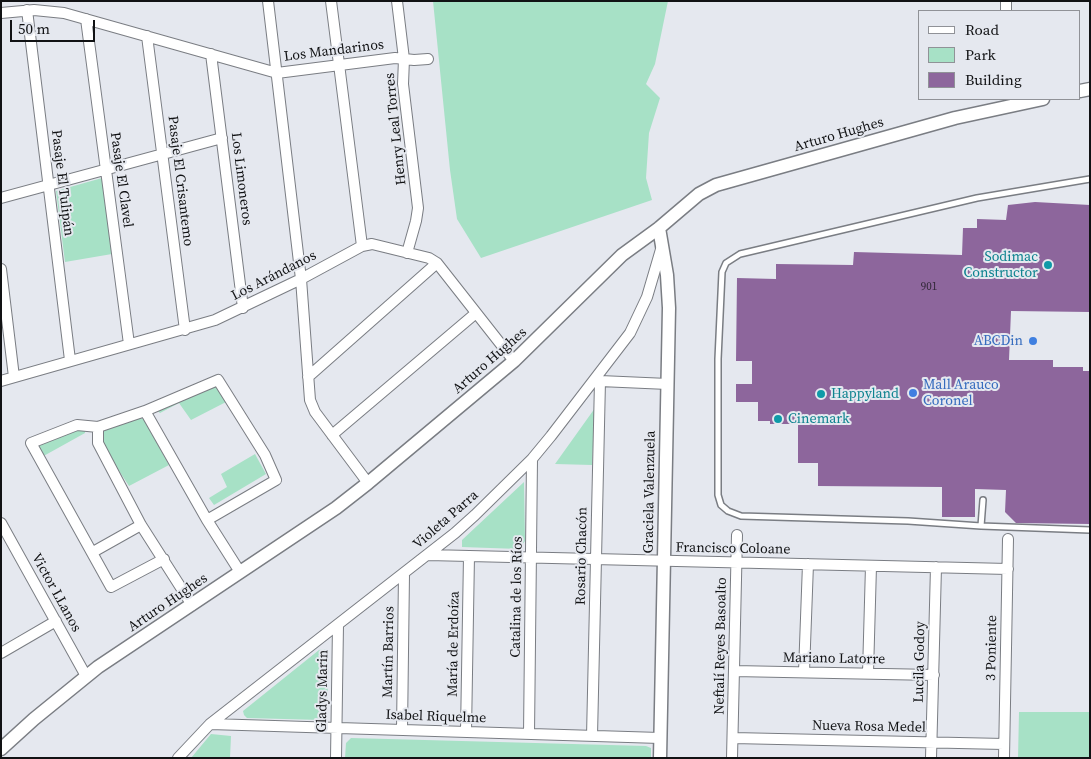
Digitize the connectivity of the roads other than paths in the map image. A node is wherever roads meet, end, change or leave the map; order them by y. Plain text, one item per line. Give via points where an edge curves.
1 (268, 1) edge
2 (331, 1) edge
3 (397, 1) edge
4 (42, 5) edge
5 (27, 10) junction
6 (1, 13) edge
7 (86, 19) junction
8 (147, 36) junction
9 (211, 54) junction
10 (404, 59) junction
11 (428, 59) dead end
12 (339, 65) junction
13 (277, 72) junction
14 (1030, 100) edge
15 (1005, 102) edge
16 (222, 138) junction
17 (162, 154) junction
18 (106, 170) junction
19 (1090, 179) edge
20 (49, 185) junction
21 (1, 198) edge
22 (659, 228) junction
23 (662, 245) junction
24 (362, 246) junction
25 (407, 253) junction
26 (437, 263) junction
27 (1, 268) edge
28 (301, 279) junction
29 (243, 308) junction
30 (476, 313) junction
31 (4, 317) edge
32 (185, 330) junction
33 (129, 344) junction
34 (70, 360) junction
35 (514, 361) junction
36 (14, 377) junction
37 (308, 377) junction
38 (598, 380) junction
39 (1, 381) edge
40 (668, 384) junction
41 (145, 411) junction
42 (98, 427) junction
43 (332, 435) junction
44 (532, 459) junction
45 (368, 484) junction
46 (983, 500) dead end
47 (207, 520) junction
48 (1, 523) edge
49 (141, 525) junction
50 (981, 526) junction
51 (1090, 530) edge
52 (737, 535) dead end
53 (1008, 539) dead end
54 (93, 552) junction
55 (428, 555) junction
56 (469, 556) junction
57 (531, 557) junction
58 (164, 559) junction
59 (596, 559) junction
60 (664, 561) junction
61 (737, 563) junction
62 (808, 564) junction
63 (871, 566) junction
64 (936, 567) junction
65 (1008, 569) junction
66 (240, 572) junction
67 (404, 574) junction
68 (192, 605) junction
69 (56, 621) junction
70 (338, 625) junction
71 (1, 653) edge
72 (734, 671) junction
73 (804, 672) junction
74 (868, 673) junction
75 (934, 675) junction
76 (86, 676) junction
77 (210, 724) junction
78 (336, 728) junction
79 (402, 730) junction
80 (466, 732) junction
81 (529, 734) junction
82 (592, 736) junction
83 (660, 738) junction
84 (733, 738) junction
85 (932, 742) junction
86 (1004, 744) junction
87 (1, 749) edge
88 (178, 758) edge
89 (336, 758) edge
90 (660, 758) edge
91 (732, 758) edge
92 (931, 758) edge
93 (1004, 758) edge

1 - 13 street
2 - 12 street
3 - 10 street, Henry Leal Torres
4 - 5 street, Los Mandarinos
4 - 7 street, Los Mandarinos
5 - 6 street, Los Mandarinos
5 - 20 street, Pasaje El Tulipán
7 - 8 street, Los Mandarinos
7 - 18 street, Pasaje El Clavel
8 - 9 street, Los Mandarinos
8 - 17 street, Pasaje El Crisantemo
9 - 13 street, Los Mandarinos
9 - 16 street, Los Limoneros
10 - 11 street, Los Mandarinos
10 - 12 street, Los Mandarinos
10 - 25 street, Henry Leal Torres via 403,84 418,208
12 - 13 street, Los Mandarinos
12 - 24 street
13 - 28 street
14 - 15 street, Arturo Hughes
15 - 22 street, Arturo Hughes via 716,185 699,194
16 - 17 street
16 - 29 street, Los Limoneros
17 - 18 street
17 - 32 street, Pasaje El Crisantemo
18 - 20 street
18 - 33 street, Pasaje El Clavel
19 - 50 lane via 977,198 740,254 726,263 722,272 718,359 718,495 721,505 741,516
20 - 21 street
20 - 34 street, Pasaje El Tulipán
22 - 23 street, Graciela Valenzuela
22 - 35 street, Arturo Hughes via 622,255
23 - 38 street, Violeta Parra via 638,320
23 - 40 street, Graciela Valenzuela via 669,291
24 - 25 street via 375,244
24 - 28 street, Los Arándanos
25 - 26 street
26 - 30 street
26 - 37 street
27 - 31 street
28 - 29 street, Los Arándanos
28 - 37 street
29 - 32 street, Los Arándanos
30 - 35 street
30 - 43 street
31 - 36 street
32 - 33 street, Los Arándanos
33 - 34 street, Los Arándanos
34 - 36 street, Los Arándanos
35 - 45 street, Arturo Hughes
36 - 39 street, Los Arándanos
37 - 43 street via 313,408
38 - 40 street
38 - 44 street, Violeta Parra
38 - 59 street, Rosario Chacón
40 - 60 street, Graciela Valenzuela
41 - 42 street
41 - 47 street
41 - 47 street via 218,380 265,455 276,480
42 - 49 street via 98,443
42 - 54 street via 77,425 30,442
43 - 45 street
44 - 55 street, Violeta Parra
44 - 57 street, Catalina de los Ríos
45 - 66 street, Arturo Hughes
46 - 50 lane
47 - 66 street
48 - 69 street, Victor LLanos
49 - 54 street
49 - 58 street
50 - 51 lane
52 - 61 street, Neftalí Reyes Basoalto
53 - 65 street, 3 Poniente
54 - 58 street via 111,587
55 - 56 street, Francisco Coloane
55 - 67 street, Violeta Parra
56 - 57 street, Francisco Coloane
56 - 80 street, María de Erdoíza
57 - 59 street, Francisco Coloane
57 - 81 street, Catalina de los Ríos
58 - 68 street
59 - 60 street, Francisco Coloane
59 - 82 street, Rosario Chacón
60 - 61 street, Francisco Coloane
60 - 83 street, Graciela Valenzuela
61 - 62 street, Francisco Coloane
61 - 72 street, Neftalí Reyes Basoalto
62 - 63 street, Francisco Coloane
62 - 73 street
63 - 64 street, Francisco Coloane
63 - 74 street
64 - 65 street, Francisco Coloane
64 - 75 street, Lucila Godoy
65 - 86 street, 3 Poniente
66 - 68 street, Arturo Hughes
67 - 70 street, Violeta Parra
67 - 79 street, Martín Barrios
68 - 76 street, Arturo Hughes
69 - 71 street
69 - 76 street, Victor LLanos
70 - 77 street, Violeta Parra
70 - 78 street, Gladys Marin
72 - 73 street, Mariano Latorre
72 - 84 street, Neftalí Reyes Basoalto
73 - 74 street, Mariano Latorre
74 - 75 street, Mariano Latorre
75 - 85 street, Lucila Godoy
76 - 87 street, Arturo Hughes
77 - 78 street, Isabel Riquelme
77 - 88 street, Violeta Parra
78 - 79 street, Isabel Riquelme
78 - 89 street, Gladys Marin
79 - 80 street, Isabel Riquelme
80 - 81 street, Isabel Riquelme
81 - 82 street, Isabel Riquelme
82 - 83 street, Isabel Riquelme
83 - 90 street, Graciela Valenzuela
84 - 85 street, Nueva Rosa Medel
84 - 91 street, Neftalí Reyes Basoalto
85 - 86 street, Nueva Rosa Medel
85 - 92 street, Lucila Godoy
86 - 93 street, 3 Poniente

